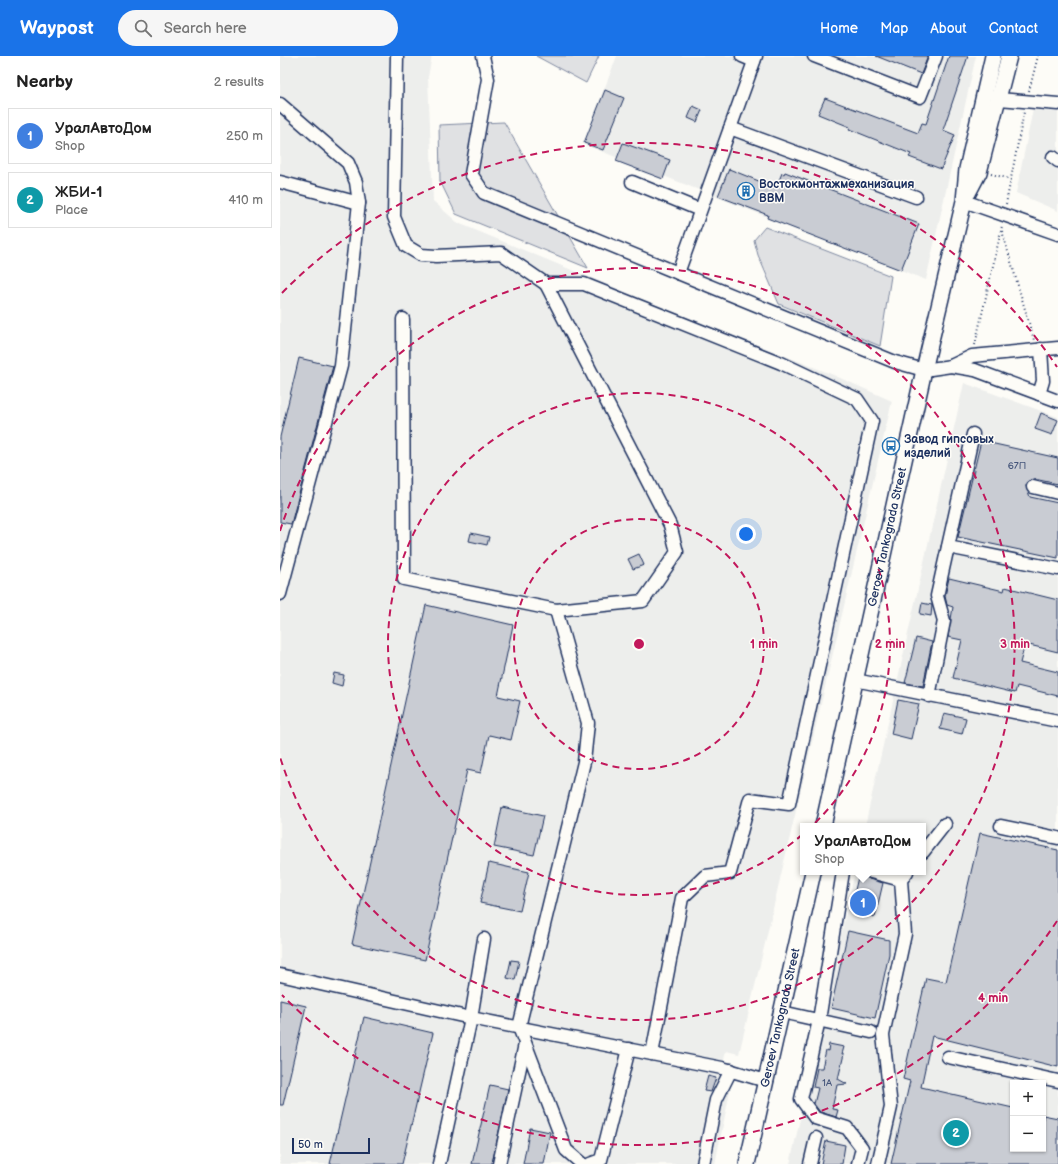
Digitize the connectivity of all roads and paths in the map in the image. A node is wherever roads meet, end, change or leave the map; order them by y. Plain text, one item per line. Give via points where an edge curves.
1 (397, 56) edge
2 (483, 56) edge
3 (742, 56) edge
4 (814, 56) edge
5 (936, 56) edge
6 (993, 56) edge
7 (1009, 56) edge
8 (1038, 56) edge
9 (755, 59) edge
10 (999, 99) junction
11 (1027, 102) junction
12 (280, 104) edge
13 (1058, 104) edge
14 (730, 128) junction
15 (280, 182) edge
16 (632, 182) dead end
17 (916, 197) dead end
18 (964, 201) junction
19 (359, 203) junction
20 (700, 210) junction
21 (1005, 215) junction
22 (1002, 230) junction
23 (1058, 234) edge
24 (678, 272) junction
25 (546, 284) junction
26 (403, 319) dead end
27 (1058, 348) edge
28 (1039, 349) junction
29 (972, 356) junction
30 (951, 366) junction
31 (924, 370) junction
32 (1038, 394) junction
33 (1058, 401) edge
34 (972, 434) dead end
35 (1033, 487) dead end
36 (1058, 493) edge
37 (948, 547) junction
38 (1058, 569) edge
39 (280, 594) edge
40 (556, 610) junction
41 (855, 680) junction
42 (929, 696) junction
43 (1058, 721) edge
44 (824, 823) edge
45 (945, 824) dead end
46 (1001, 826) dead end
47 (1058, 838) edge
48 (926, 848) edge
49 (812, 875) edge
50 (843, 875) edge
51 (904, 876) edge
52 (484, 939) dead end
53 (280, 975) edge
54 (782, 1012) junction
55 (471, 1018) junction
56 (819, 1020) junction
57 (519, 1027) junction
58 (871, 1032) dead end
59 (525, 1043) junction
60 (629, 1049) junction
61 (652, 1054) junction
62 (948, 1057) dead end
63 (731, 1070) junction
64 (766, 1081) junction
65 (1058, 1081) edge
66 (816, 1138) dead end
67 (439, 1164) edge
68 (499, 1164) edge
69 (582, 1164) edge
70 (590, 1164) edge
71 (702, 1164) edge
72 (746, 1164) edge
73 (810, 1164) edge
74 (858, 1164) edge
75 (878, 1164) edge

1 - 25 street via 394,217 406,246 421,255 501,253
2 - 24 street via 488,79 472,174 484,193
3 - 9 street
4 - 5 street via 920,97
6 - 18 main road, Geroev Tankograda Street via 967,169
7 - 10 main road, Geroev Tankograda Street
8 - 11 path
9 - 14 street
10 - 11 street
10 - 18 main road, Geroev Tankograda Street via 979,172
11 - 13 street
11 - 21 path
12 - 19 street via 348,163 356,182
14 - 17 street
14 - 20 street
15 - 19 street
16 - 20 street
18 - 21 street
18 - 31 main road, Geroev Tankograda Street
19 - 39 street via 341,366
20 - 24 street
21 - 22 path
21 - 23 street
22 - 28 path
22 - 29 path
24 - 31 street via 894,362
25 - 40 street via 670,525 677,552 643,601
25 - 61 street via 584,284 781,363 857,399 872,421 790,804 750,799 730,873 705,876 682,898
26 - 40 street via 404,579
27 - 28 street
28 - 29 street
28 - 32 street via 1043,380
29 - 30 street
30 - 31 street
30 - 32 street via 975,370
31 - 41 main road, Geroev Tankograda Street
32 - 33 street
34 - 37 street
35 - 36 street
37 - 38 street
37 - 42 street via 937,596 944,621
40 - 57 street via 588,722 584,762
41 - 42 street
41 - 44 main road, Geroev Tankograda Street
42 - 43 street
45 - 48 street
46 - 47 street
49 - 54 main road, Geroev Tankograda Street
50 - 56 street
51 - 75 street via 905,934 882,1035 891,1107
52 - 55 street
53 - 55 street
54 - 56 street
54 - 64 main road, Geroev Tankograda Street
55 - 57 street
55 - 67 street
56 - 58 street
56 - 74 street via 801,1099 815,1118 847,1128 862,1148
57 - 59 street
57 - 60 street
59 - 68 street
59 - 69 street via 566,1150
60 - 61 street
60 - 70 street via 601,1160
61 - 63 street
62 - 65 street
63 - 64 street
63 - 71 street via 716,1100
64 - 72 main road, Geroev Tankograda Street
66 - 73 street

